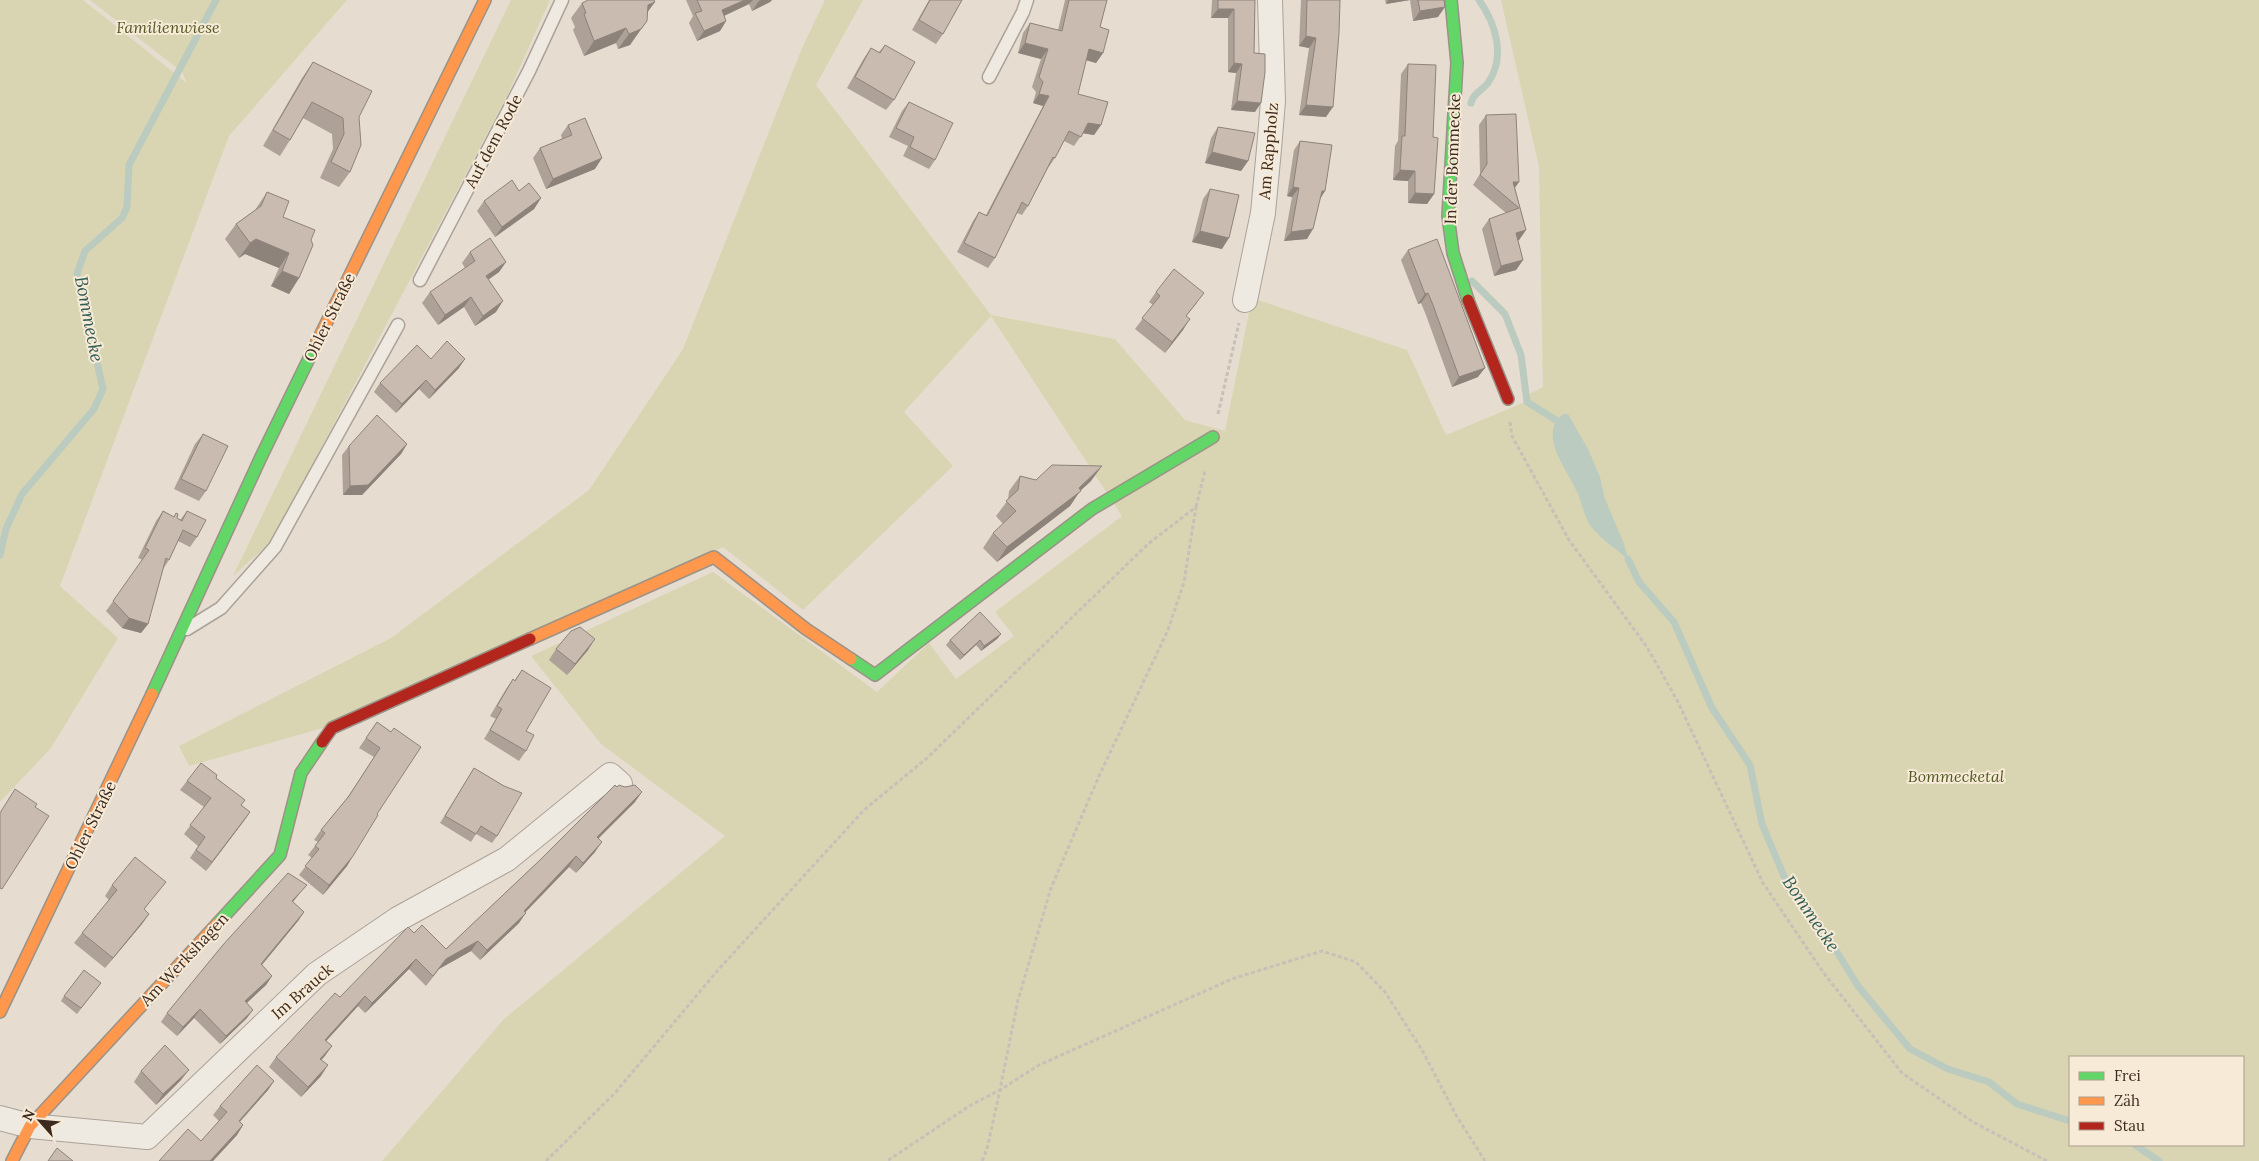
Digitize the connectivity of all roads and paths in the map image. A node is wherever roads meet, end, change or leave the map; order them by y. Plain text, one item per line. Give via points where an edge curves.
1 (484, 0) edge
2 (562, 0) edge
3 (1027, 0) edge
4 (1270, 0) edge
5 (1450, 0) edge
6 (989, 77) dead end
7 (420, 280) dead end
8 (1244, 300) joint
9 (398, 325) dead end
10 (1508, 399) joint
11 (1213, 437) junction
12 (1196, 507) junction
13 (175, 639) junction
14 (620, 784) edge
15 (0, 1012) edge
16 (1000, 1090) junction
17 (0, 1118) edge
18 (30, 1126) junction
19 (12, 1161) edge
20 (546, 1161) edge
21 (887, 1161) edge
22 (982, 1161) edge
23 (1485, 1161) edge
24 (2047, 1161) edge

1 - 13 street, Ohler Straße
2 - 7 lane, Auf dem Rode via 530,71
3 - 6 lane
4 - 8 street, Am Rappholz via 1273,101 1269,149 1263,212
5 - 10 street, In der Bommecke via 1455,20 1455,78 1449,231 1465,294
8 - 11 path
9 - 13 lane via 275,547 221,608
10 - 24 path via 1512,436 1569,540 1647,647 1678,702 1763,883 1823,972 1902,1073 1973,1122
11 - 12 path
11 - 18 street, Am Werkshagen via 1092,509 875,675 806,629 714,558 332,728 301,773 280,855
12 - 16 path via 1184,582 1168,630 1098,776 1051,888 1018,1000
12 - 20 path via 1148,544 927,758 864,810 718,970 615,1093
13 - 15 street, Ohler Straße via 120,763
14 - 18 street, Im Brauck via 610,775 507,858 398,919 317,974 146,1137
16 - 21 path via 971,1105
16 - 22 path
16 - 23 path via 1038,1065 1232,979 1322,951 1356,962 1385,992
17 - 18 street, Im Brauck
18 - 19 street, Am Werkshagen

